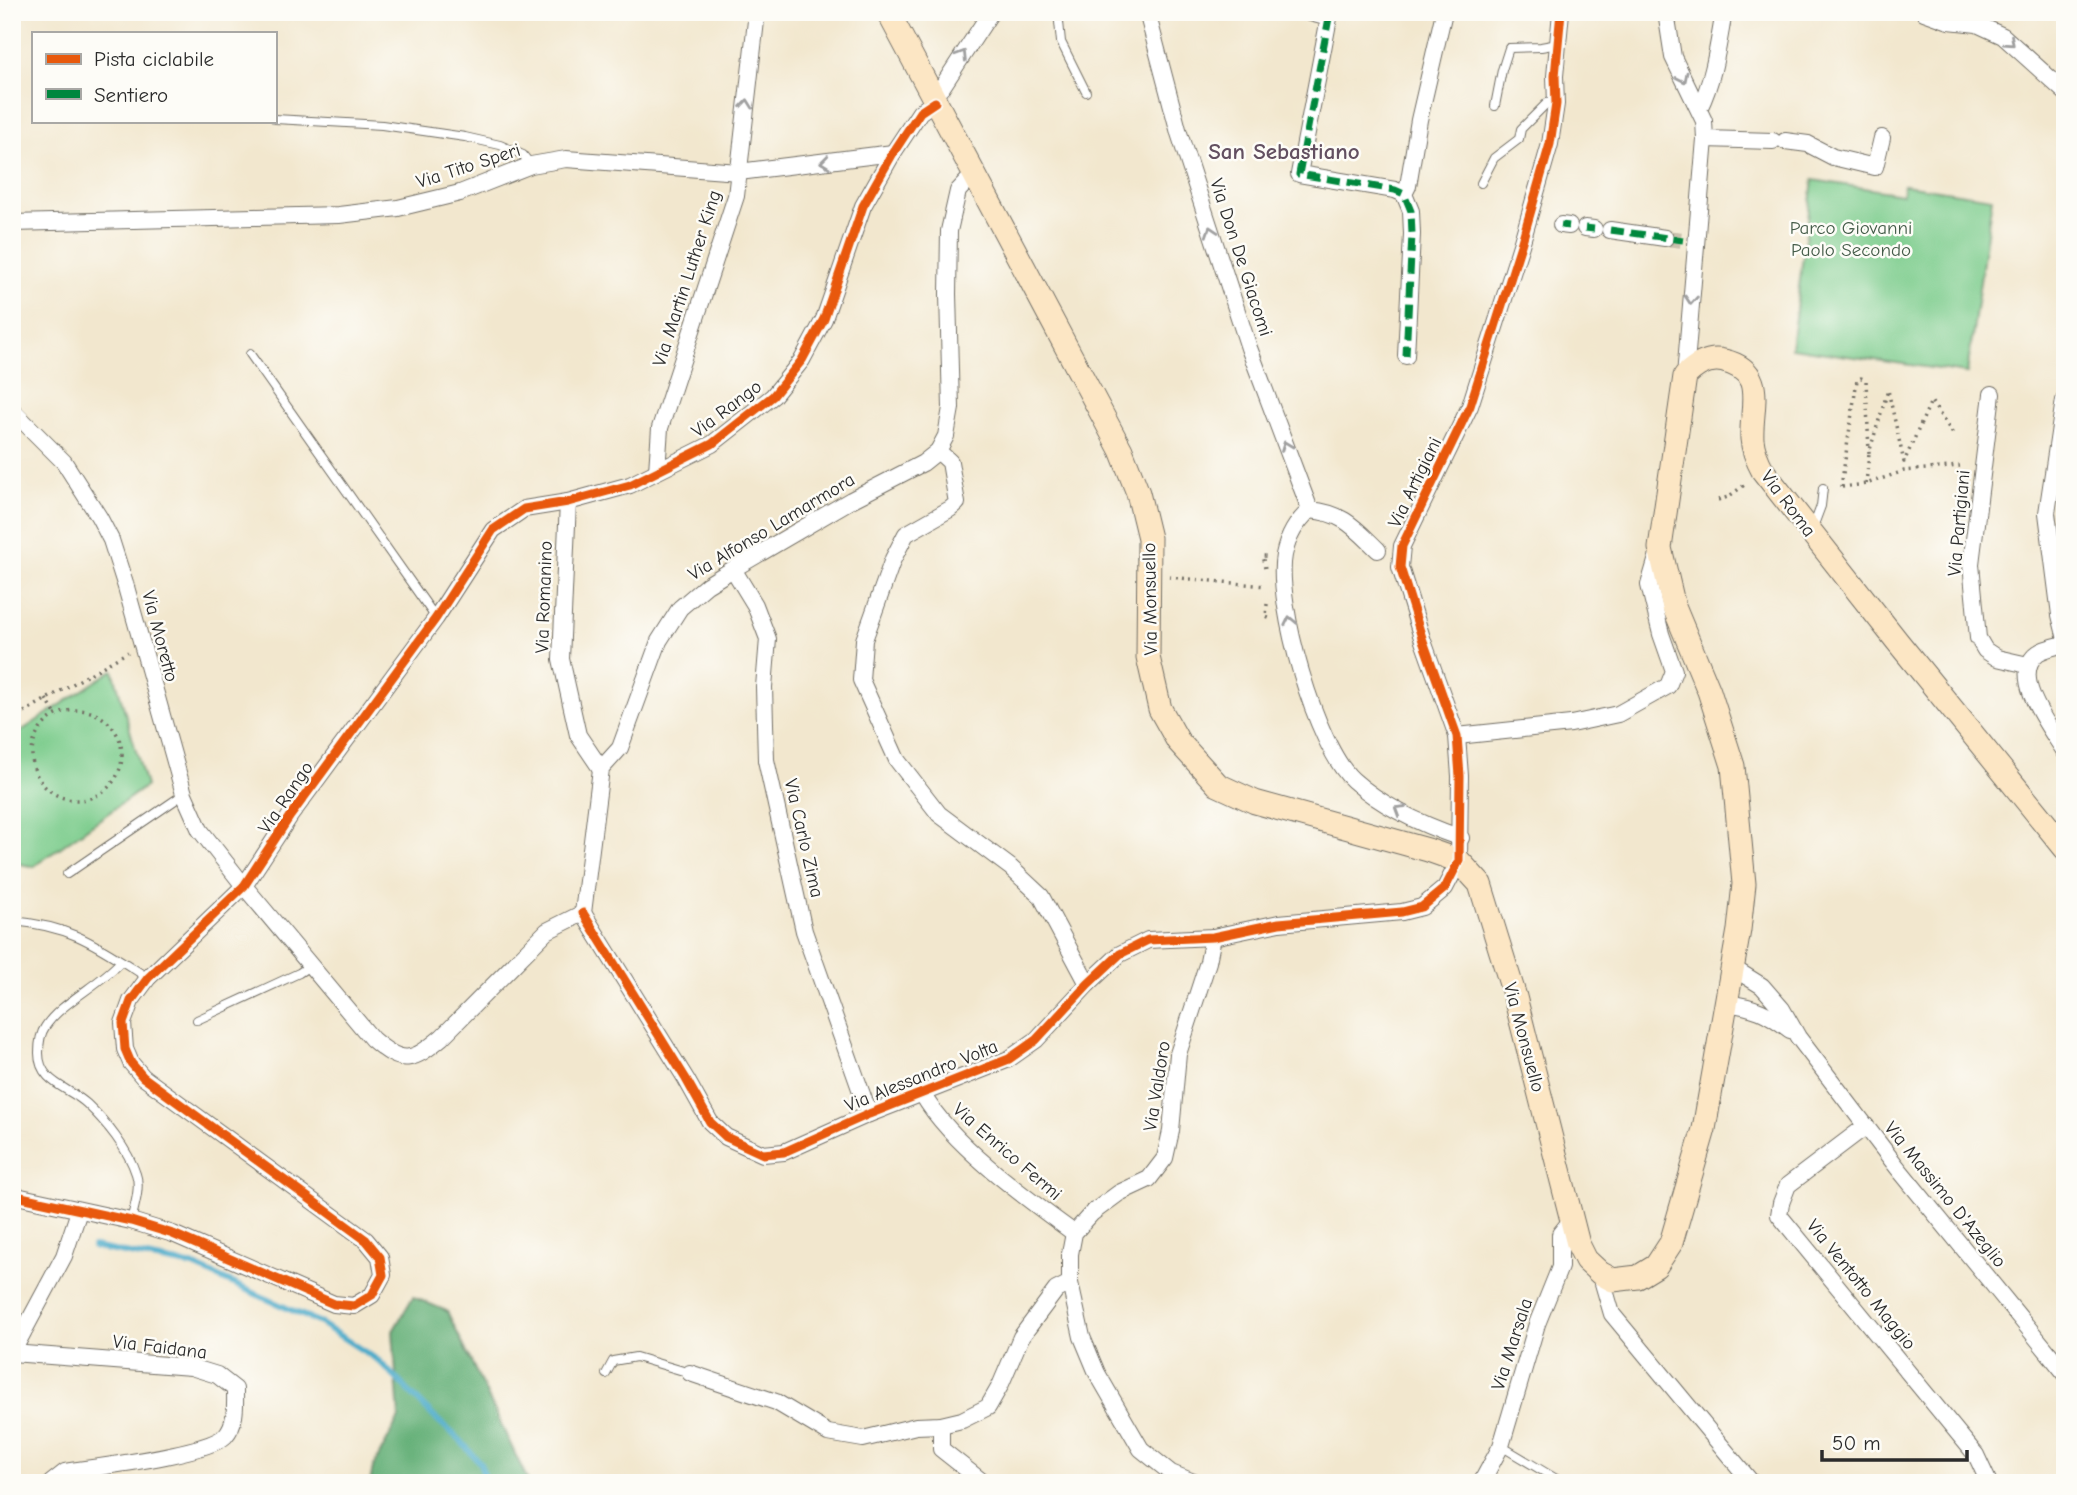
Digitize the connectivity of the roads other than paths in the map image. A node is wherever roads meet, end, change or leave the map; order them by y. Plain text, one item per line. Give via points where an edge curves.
1 (757, 12) edge
2 (888, 12) edge
3 (991, 12) edge
4 (1058, 12) edge
5 (1147, 12) edge
6 (1307, 12) edge
7 (1444, 12) edge
8 (1561, 12) edge
9 (1666, 12) edge
10 (1724, 12) edge
11 (1924, 12) edge
12 (1559, 44) junction
13 (1086, 92) dead end
14 (2065, 92) edge
15 (934, 99) junction
16 (1556, 104) junction
17 (1495, 106) dead end
18 (1699, 108) junction
19 (276, 119) edge
20 (1882, 138) dead end
21 (1705, 139) junction
22 (893, 153) junction
23 (531, 166) junction
24 (739, 172) junction
25 (973, 175) junction
26 (1481, 184) dead end
27 (1404, 194) junction
28 (12, 223) edge
29 (1584, 228) dead end
30 (1665, 238) tunnel mouth
31 (250, 354) dead end
32 (1406, 356) dead end
33 (1685, 376) junction
34 (1992, 394) dead end
35 (2064, 400) edge
36 (12, 411) edge
37 (938, 451) junction
38 (657, 471) junction
39 (1823, 488) dead end
40 (568, 502) junction
41 (1310, 510) junction
42 (1811, 533) junction
43 (1660, 548) junction
44 (1378, 550) dead end
45 (733, 569) junction
46 (436, 618) junction
47 (2065, 635) edge
48 (2065, 644) edge
49 (2028, 665) junction
50 (1457, 736) junction
51 (2065, 752) edge
52 (601, 769) junction
53 (184, 794) junction
54 (2060, 833) edge
55 (1461, 838) junction
56 (1459, 861) junction
57 (67, 874) dead end
58 (244, 886) junction
59 (583, 913) junction
60 (12, 921) edge
61 (1213, 937) junction
62 (121, 961) junction
63 (311, 965) junction
64 (1733, 968) junction
65 (148, 978) junction
66 (1088, 984) junction
67 (1726, 1003) junction
68 (197, 1020) dead end
69 (1798, 1037) junction
70 (923, 1095) junction
71 (869, 1114) junction
72 (1866, 1126) junction
73 (12, 1195) edge
74 (79, 1211) junction
75 (1572, 1219) junction
76 (131, 1221) junction
77 (1074, 1233) junction
78 (1600, 1273) junction
79 (1070, 1283) junction
80 (12, 1353) edge
81 (690, 1373) joint
82 (2065, 1373) edge
83 (606, 1374) dead end
84 (941, 1425) junction
85 (1501, 1446) junction
86 (1272, 1480) dead end
87 (51, 1483) edge
88 (984, 1483) edge
89 (1196, 1483) edge
90 (1255, 1483) edge
91 (1481, 1483) edge
92 (1563, 1483) edge
93 (1752, 1483) edge
94 (1989, 1483) edge

24 -> 1 street, Via Martin Luther King
2 - 15 main road, Via Monsuello
15 -> 3 street, Via Rango
4 - 13 lane via 1061,42
41 -> 5 street, Via Don De Giacomi via 1249,348 1183,146
6 - 27 street via 1329,18 1298,174
7 - 27 street
8 - 12 street, Via Artigiani
9 -> 18 street via 1673,57
10 - 18 street via 1710,82
11 -> 14 street via 1976,24 2003,36
12 - 16 street, Via Artigiani
12 - 17 lane via 1509,48
15 - 22 street, Via Rango
15 - 25 main road, Via Monsuello
16 - 26 lane via 1547,103 1530,119 1519,139 1494,158
16 - 50 street, Via Artigiani via 1535,221 1521,245 1470,406 1402,547 1400,567
18 - 21 street
19 - 23 lane via 382,125 465,137 523,155
20 - 21 street via 1875,167 1833,157 1808,145
21 -> 33 street
22 -> 24 street, Via Tito Speri
22 - 38 street, Via Rango via 863,205 824,319 802,360 773,396 712,444
23 - 24 street, Via Tito Speri via 566,159
23 - 28 street, Via Tito Speri via 460,193 398,208 339,215
24 - 38 street, Via Martin Luther King via 736,196 660,428
25 - 37 street via 958,191 949,231 951,408
25 - 56 main road, Via Monsuello via 1121,450 1138,494 1149,538 1148,657 1160,709 1178,741 1217,785 1255,802
27 - 32 street via 1411,211 1412,234
29 - 30 street
31 - 46 lane
33 - 42 main road, Via Roma via 1699,364 1715,359 1745,372 1753,383 1755,400 1754,455
33 - 43 main road
34 - 49 street, Via Partigiani via 1971,565 1978,638 1997,658
35 - 47 street via 2047,513
36 - 53 street, Via Moretto via 64,462 111,540
37 - 45 street, Via Alfonso Lamarmora
37 - 66 street via 950,462 957,503 906,534 864,640 861,680 897,761 939,814 1041,895
38 - 40 street, Via Rango via 629,485
39 - 42 lane
40 - 46 street, Via Rango via 524,509 493,530
40 - 52 street, Via Romanino via 561,659 578,735
41 - 44 street via 1346,520
55 -> 41 street via 1412,818 1351,779 1321,731 1304,684 1283,593 1283,557 1289,535
42 - 54 main road, Via Roma
43 - 50 street via 1649,585 1674,671 1668,686 1618,714 1572,724
43 - 64 main road via 1674,607 1709,691 1732,766 1744,884
45 - 52 street, Via Alfonso Lamarmora via 680,608 659,641 620,748
45 - 71 street, Via Carlo Zima via 768,639 766,760 804,931
46 - 58 street, Via Rango
48 - 49 street via 2038,653
49 - 51 street via 2028,687
50 - 55 street, Via Artigiani
52 - 59 street
53 - 57 lane
53 - 58 street, Via Moretto via 200,830
55 - 56 street, Via Artigiani
56 - 61 street, Via Alessandro Volta via 1445,888 1422,907 1279,923
56 - 75 main road, Via Monsuello via 1480,884 1484,896
58 - 63 street
58 - 65 street, Via Rango
59 - 63 street via 547,931 442,1037 423,1053 408,1058 390,1055 372,1039
59 - 71 street, Via Alessandro Volta via 710,1122 726,1137 763,1154 784,1152
60 - 62 lane via 55,926
61 - 66 street, Via Alessandro Volta via 1148,940 1120,954
61 - 77 street, Via Valdoro via 1178,1054 1165,1158 1149,1179 1119,1193
62 - 65 lane
62 - 76 lane via 44,1028 39,1063 53,1082 85,1102 127,1154 138,1176
63 - 68 lane
64 - 67 main road
64 - 69 street, Via Massimo D'Azeglio via 1762,986
65 - 76 street, Via Rango via 131,1000 123,1023 131,1063 143,1077 366,1240 380,1257 383,1275 372,1295 354,1306 334,1304 173,1234
66 - 70 street, Via Alessandro Volta via 1036,1040 1009,1059
67 - 69 street, Via Massimo D'Azeglio via 1768,1013
67 - 78 main road via 1704,1129 1671,1243 1656,1266 1638,1277 1613,1280
69 - 72 street, Via Massimo D'Azeglio
70 - 71 street, Via Alessandro Volta
70 - 77 street, Via Enrico Fermi via 935,1116 972,1152
72 - 82 street, Via Massimo D'Azeglio
72 - 94 street, Via Ventotto Maggio via 1788,1185 1779,1215 1976,1455
73 - 74 street, Via Rango
74 - 76 street, Via Rango
74 - 80 street, Via Faidana via 64,1256
75 - 78 main road, Via Monsuello via 1578,1244
75 - 85 street, Via Marsala via 1560,1234 1560,1267 1537,1324
77 - 79 street
78 - 93 street, Via Monsuello via 1612,1314
79 - 84 street via 1056,1290 1021,1337 988,1406
79 - 89 street via 1097,1373 1141,1449 1171,1473
80 - 87 street, Via Faidana via 191,1367 217,1375 235,1389 235,1415 225,1436 203,1448 65,1472
81 - 83 lane via 636,1357 613,1361
81 - 84 street via 776,1402 828,1433 863,1439
84 - 88 street via 941,1449
85 - 91 street, Via Marsala
85 - 92 lane
86 - 90 lane

